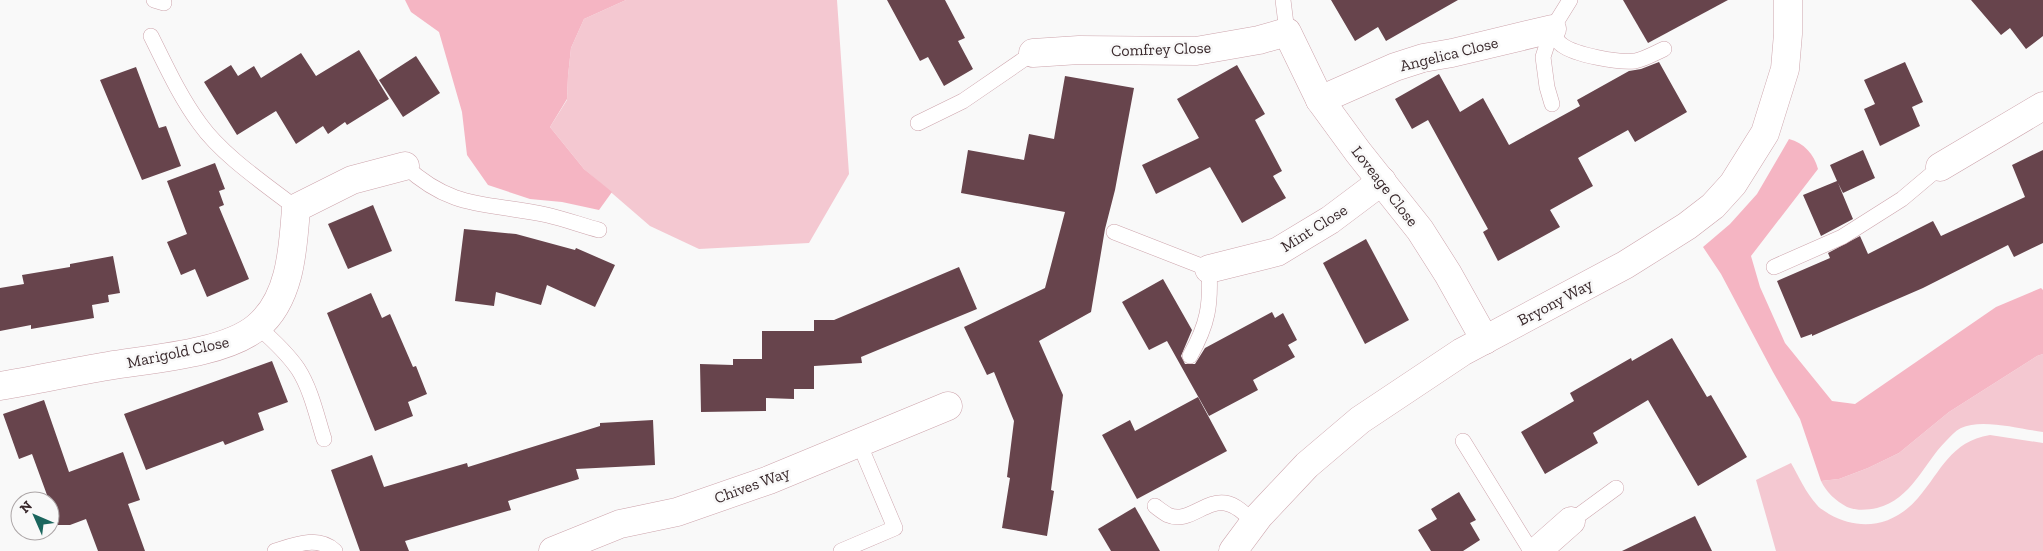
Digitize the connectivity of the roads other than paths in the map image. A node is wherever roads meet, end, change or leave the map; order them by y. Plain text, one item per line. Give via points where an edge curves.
1 (1283, 0) edge
2 (1570, 0) edge
3 (1788, 0) edge
4 (1552, 29) junction
5 (1287, 32) junction
6 (151, 36) dead end
7 (1664, 49) dead end
8 (1033, 53) joint
9 (1320, 100) junction
10 (1552, 104) dead end
11 (2043, 106) edge
12 (918, 123) dead end
13 (405, 166) joint
14 (1940, 167) joint
15 (1382, 181) junction
16 (296, 208) junction
17 (598, 230) dead end
18 (1114, 232) dead end
19 (1774, 267) dead end
20 (1209, 269) junction
21 (258, 327) junction
22 (1485, 340) junction
23 (1190, 356) dead end
24 (0, 386) edge
25 (948, 406) dead end
26 (324, 439) dead end
27 (1463, 441) dead end
28 (859, 443) junction
29 (1616, 488) dead end
30 (1155, 506) dead end
31 (1571, 521) joint
32 (1254, 523) junction
33 (1543, 548) edge
34 (275, 551) edge
35 (335, 551) edge
36 (553, 551) edge
37 (841, 551) edge
38 (1233, 551) edge

1 - 5 lane
2 - 4 lane
3 - 22 street, Bryony Way via 1785,69 1774,109 1765,133 1733,184 1713,206 1662,243
4 - 7 lane via 1562,46 1606,58 1636,61
4 - 9 street, Angelica Close via 1423,58
4 - 10 lane via 1543,57
5 - 8 street, Comfrey Close via 1196,51
5 - 9 street, Loveage Close
6 - 16 lane via 201,126
8 - 12 lane via 963,101
9 - 15 street, Loveage Close
11 - 14 street
13 - 16 street via 352,180
13 - 17 lane via 441,193 469,203 547,216
14 - 19 lane via 1902,199 1856,229
15 - 20 street, Mint Close via 1330,220 1277,252
15 - 22 street, Loveage Close via 1420,230
16 - 21 street, Marigold Close via 285,281 275,305
18 - 20 lane
20 - 23 lane via 1211,298 1199,341
21 - 24 street, Marigold Close via 238,340 200,350
21 - 26 lane via 278,344 299,370
22 - 32 street, Bryony Way via 1360,420 1307,465
25 - 28 street, Chives Way
27 - 33 lane
28 - 36 street, Chives Way via 769,480 678,512 620,524
28 - 37 lane via 895,528
29 - 31 lane
30 - 32 lane via 1169,516 1182,517 1215,503 1226,503 1239,509
31 - 33 street
32 - 38 street, Bryony Way
34 - 35 lane via 314,542

